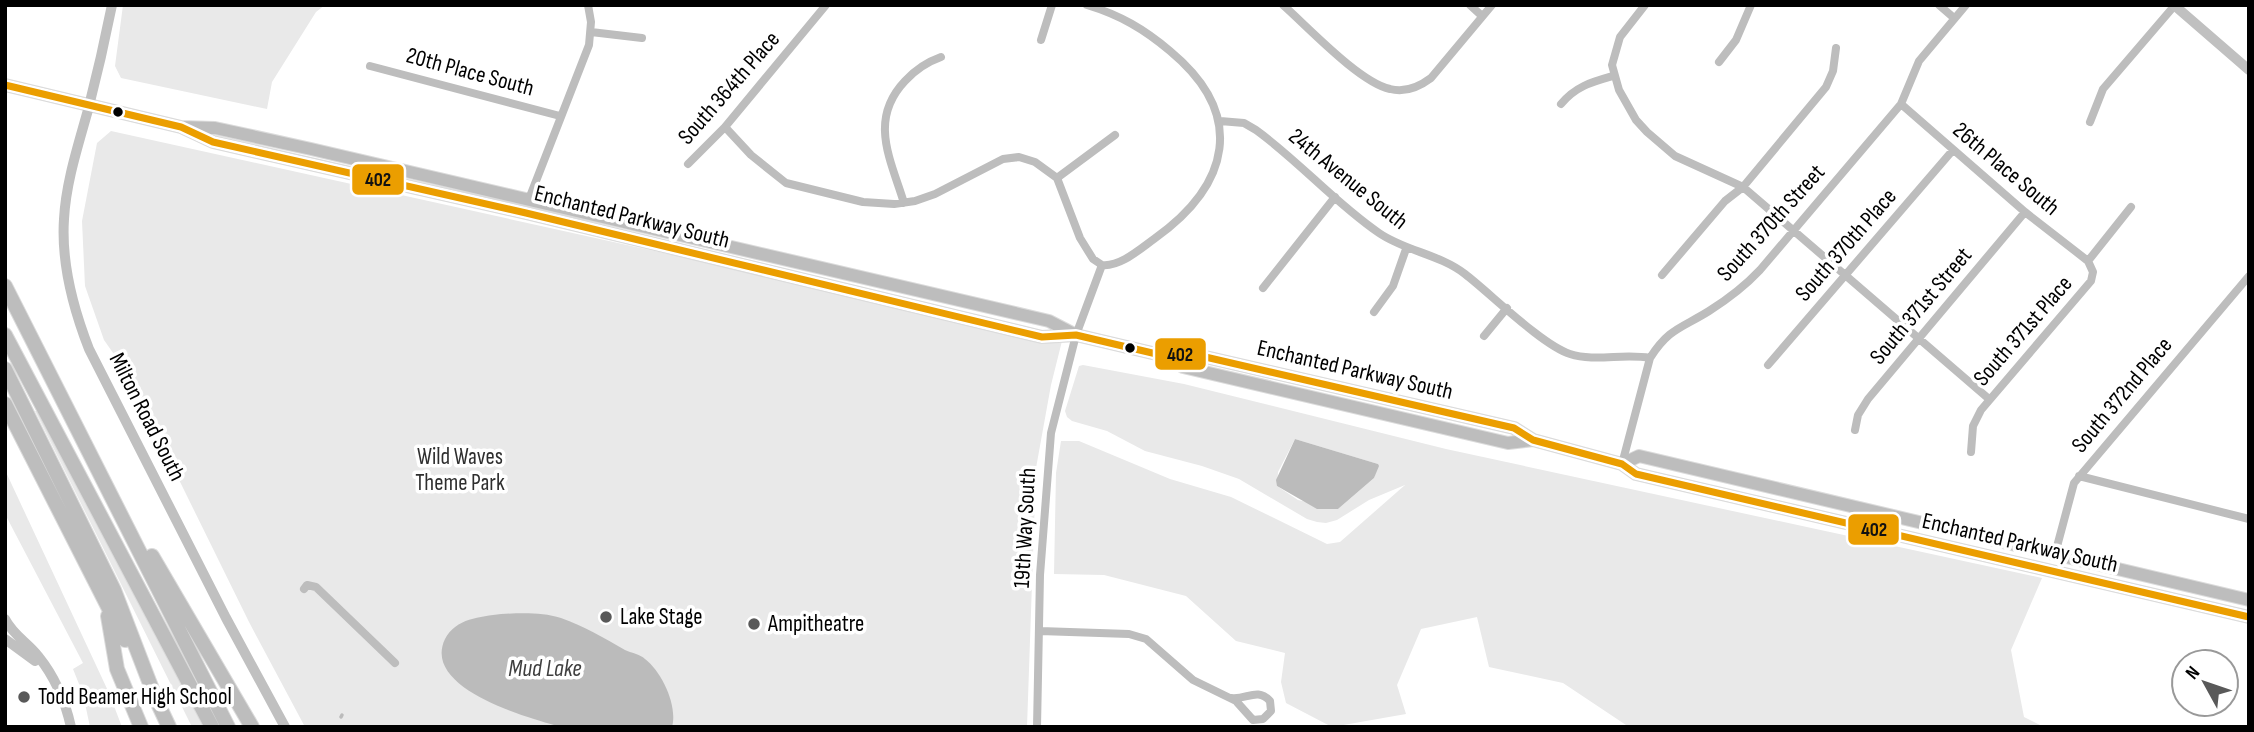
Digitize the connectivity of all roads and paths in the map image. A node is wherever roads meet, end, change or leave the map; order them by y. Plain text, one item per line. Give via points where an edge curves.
1 (112, 5) edge
2 (588, 5) edge
3 (826, 5) edge
4 (1052, 5) edge
5 (1087, 5) edge
6 (1283, 5) edge
7 (1470, 5) edge
8 (1492, 5) edge
9 (1645, 5) edge
10 (1751, 5) edge
11 (1939, 5) edge
12 (1966, 5) edge
13 (2174, 5) edge
14 (1482, 16) junction
15 (1954, 18) junction
16 (591, 32) junction
17 (642, 38) dead end
18 (1041, 40) dead end
19 (1836, 48) dead end
20 (941, 57) dead end
21 (1719, 61) dead end
22 (370, 66) dead end
23 (2249, 70) edge
24 (1613, 76) junction
25 (5, 85) edge
26 (90, 103) junction
27 (1561, 104) dead end
28 (1901, 104) junction
29 (560, 116) junction
30 (1220, 121) junction
31 (2090, 122) dead end
32 (181, 127) junction
33 (724, 127) junction
34 (1115, 135) dead end
35 (1953, 150) junction
36 (688, 164) dead end
37 (1057, 178) junction
38 (1743, 187) junction
39 (1335, 197) junction
40 (461, 198) junction
41 (529, 199) junction
42 (904, 203) junction
43 (2132, 207) dead end
44 (2025, 212) junction
45 (1794, 230) junction
46 (1406, 248) junction
47 (2088, 261) junction
48 (1102, 265) junction
49 (1662, 275) dead end
50 (1846, 275) junction
51 (2249, 276) edge
52 (5, 286) edge
53 (1263, 288) dead end
54 (1507, 308) junction
55 (1374, 312) dead end
56 (5, 335) edge
57 (1076, 335) junction
58 (1484, 336) dead end
59 (1919, 338) junction
60 (1650, 358) junction
61 (1768, 365) dead end
62 (5, 369) edge
63 (1989, 399) junction
64 (5, 404) edge
65 (1855, 430) dead end
66 (82, 438) junction
67 (1971, 452) dead end
68 (1622, 464) junction
69 (2079, 476) junction
70 (2249, 519) edge
71 (2055, 554) junction
72 (2169, 582) junction
73 (304, 589) dead end
74 (2167, 598) junction
75 (2249, 600) edge
76 (105, 601) junction
77 (2249, 617) edge
78 (5, 619) edge
79 (1040, 631) junction
80 (5, 639) edge
81 (395, 663) dead end
82 (51, 674) junction
83 (1231, 698) junction
84 (157, 702) junction
85 (1255, 724) edge
86 (71, 727) edge
87 (141, 727) edge
88 (169, 727) edge
89 (212, 727) edge
90 (228, 727) edge
91 (252, 727) edge
92 (285, 727) edge
93 (1037, 727) edge

1 - 26 street, Milton Road South
2 - 16 street
3 - 33 street, South 364th Place
4 - 18 street
5 - 30 street via 1129,20 1175,55 1203,83
6 - 14 street via 1366,77 1392,90 1412,88 1430,78
7 - 14 street
8 - 14 street
9 - 24 street via 1615,46
10 - 21 street via 1736,40
11 - 15 street
12 - 15 street, South 370th Street
13 - 23 street
13 - 31 street via 2103,89
15 - 28 street, South 370th Street via 1919,61
16 - 17 street
16 - 29 street via 584,62
19 - 38 street via 1826,87
20 - 42 street via 907,79 886,111 885,135
22 - 29 street, 20th Place South
24 - 27 street via 1580,86
24 - 38 street via 1636,120 1662,147
25 - 26 main road, Enchanted Parkway South
26 - 32 main road, Enchanted Parkway South
26 - 92 street, Milton Road South via 68,183 64,221 74,310 95,362
28 - 35 street, 26th Place South
28 - 45 street, South 370th Street
29 - 41 street
30 - 39 street, 24th Avenue South via 1256,130
30 - 48 street via 1213,168 1193,206 1141,248 1114,264
32 - 40 main road, Enchanted Parkway South via 213,142
32 - 41 main road, Enchanted Parkway South via 215,128
33 - 36 street, South 364th Place
33 - 42 street via 764,167 794,187 863,202
34 - 37 street
35 - 44 street, 26th Place South
35 - 50 street, South 370th Place
37 - 42 street via 1035,162 1011,158 925,198
37 - 48 street via 1080,238
38 - 45 street
38 - 49 street via 1725,201
39 - 46 street, 24th Avenue South
39 - 53 street
40 - 41 main road via 469,194 513,204
40 - 57 main road, Enchanted Parkway South via 1042,337
41 - 57 main road, Enchanted Parkway South via 1049,321
43 - 47 street, South 371st Place
44 - 47 street, 26th Place South
44 - 59 street, South 371st Street
45 - 50 street
45 - 60 street, South 370th Street via 1745,285 1673,330
46 - 54 street, 24th Avenue South via 1451,265
46 - 55 street via 1393,286
47 - 63 street, South 371st Place via 2091,281
48 - 57 street, 19th Way South
50 - 59 street
50 - 61 street, South 370th Place
51 - 69 street, South 372nd Place
52 - 66 highway
54 - 58 street
54 - 60 street, 24th Avenue South via 1547,341 1573,355
56 - 89 highway
57 - 68 main road, Enchanted Parkway South via 1165,356 1188,353 1514,428 1532,440
57 - 79 street, 19th Way South via 1051,433
59 - 63 street
59 - 65 street, South 371st Street via 1861,408
60 - 68 street, South 370th Street
62 - 84 highway via 114,590
63 - 67 street, South 371st Place via 1975,422
64 - 76 highway
66 - 90 highway
66 - 91 highway
68 - 71 main road, Enchanted Parkway South via 1639,456
68 - 74 main road, Enchanted Parkway South via 1636,474
69 - 70 street
69 - 71 street, South 372nd Place
71 - 72 main road, Enchanted Parkway South
72 - 74 main road
72 - 75 main road, Enchanted Parkway South
73 - 81 street via 316,587
74 - 77 main road, Enchanted Parkway South
76 - 84 highway
76 - 87 highway via 117,669
78 - 82 street
79 - 83 street via 1143,637 1194,680
79 - 93 street, 19th Way South
80 - 82 street
82 - 86 street
83 - 85 street
83 - 85 street via 1256,693 1267,697 1271,711
84 - 88 highway

